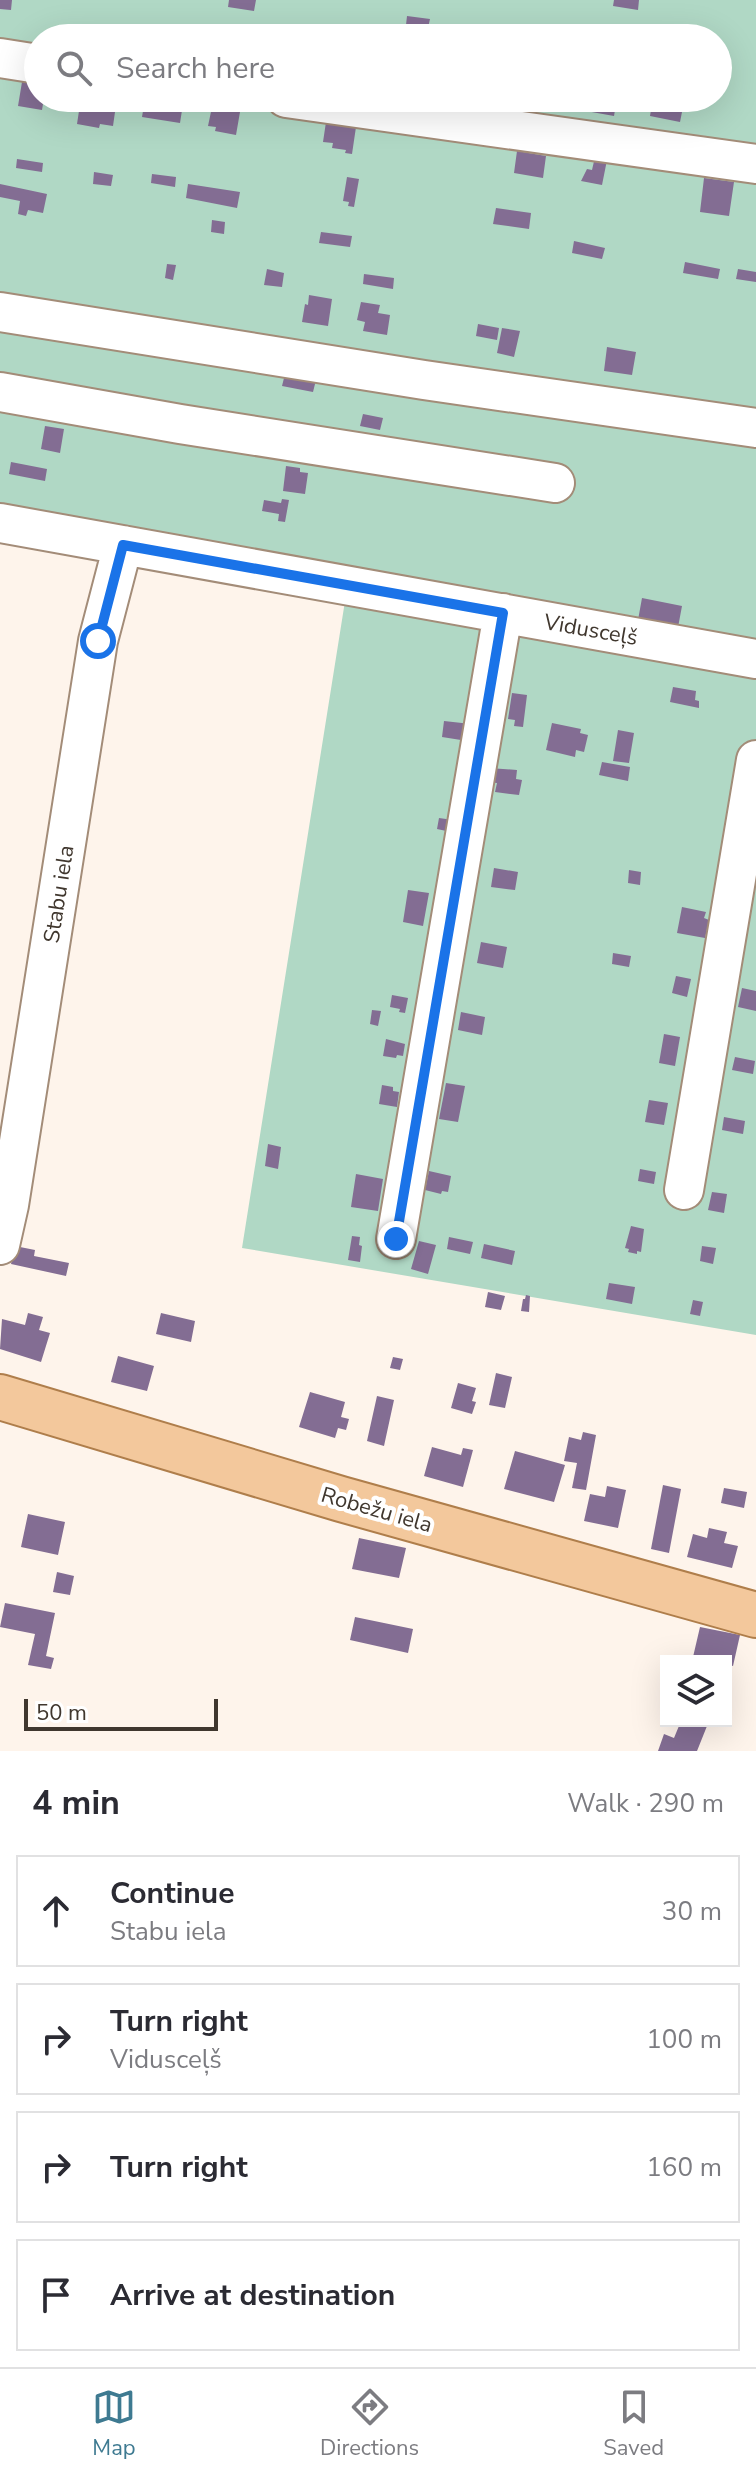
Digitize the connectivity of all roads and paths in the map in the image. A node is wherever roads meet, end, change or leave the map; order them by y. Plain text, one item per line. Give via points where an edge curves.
1 (0, 58) edge
2 (24, 62) edge
3 (386, 112) edge
4 (756, 164) edge
5 (0, 312) edge
6 (0, 392) edge
7 (756, 428) edge
8 (555, 483) dead end
9 (0, 523) edge
10 (123, 545) junction
11 (503, 613) junction
12 (756, 659) edge
13 (756, 760) edge
14 (684, 1190) dead end
15 (396, 1239) dead end
16 (0, 1245) edge
17 (0, 1397) edge
18 (756, 1615) edge

1 - 2 street
3 - 4 street
5 - 7 street
6 - 8 street
9 - 10 street, Vidusceļš
10 - 11 street, Vidusceļš
10 - 16 street, Stabu iela via 98,641
11 - 12 street, Vidusceļš
11 - 15 street
13 - 14 street
17 - 18 main road, Robežu iela

